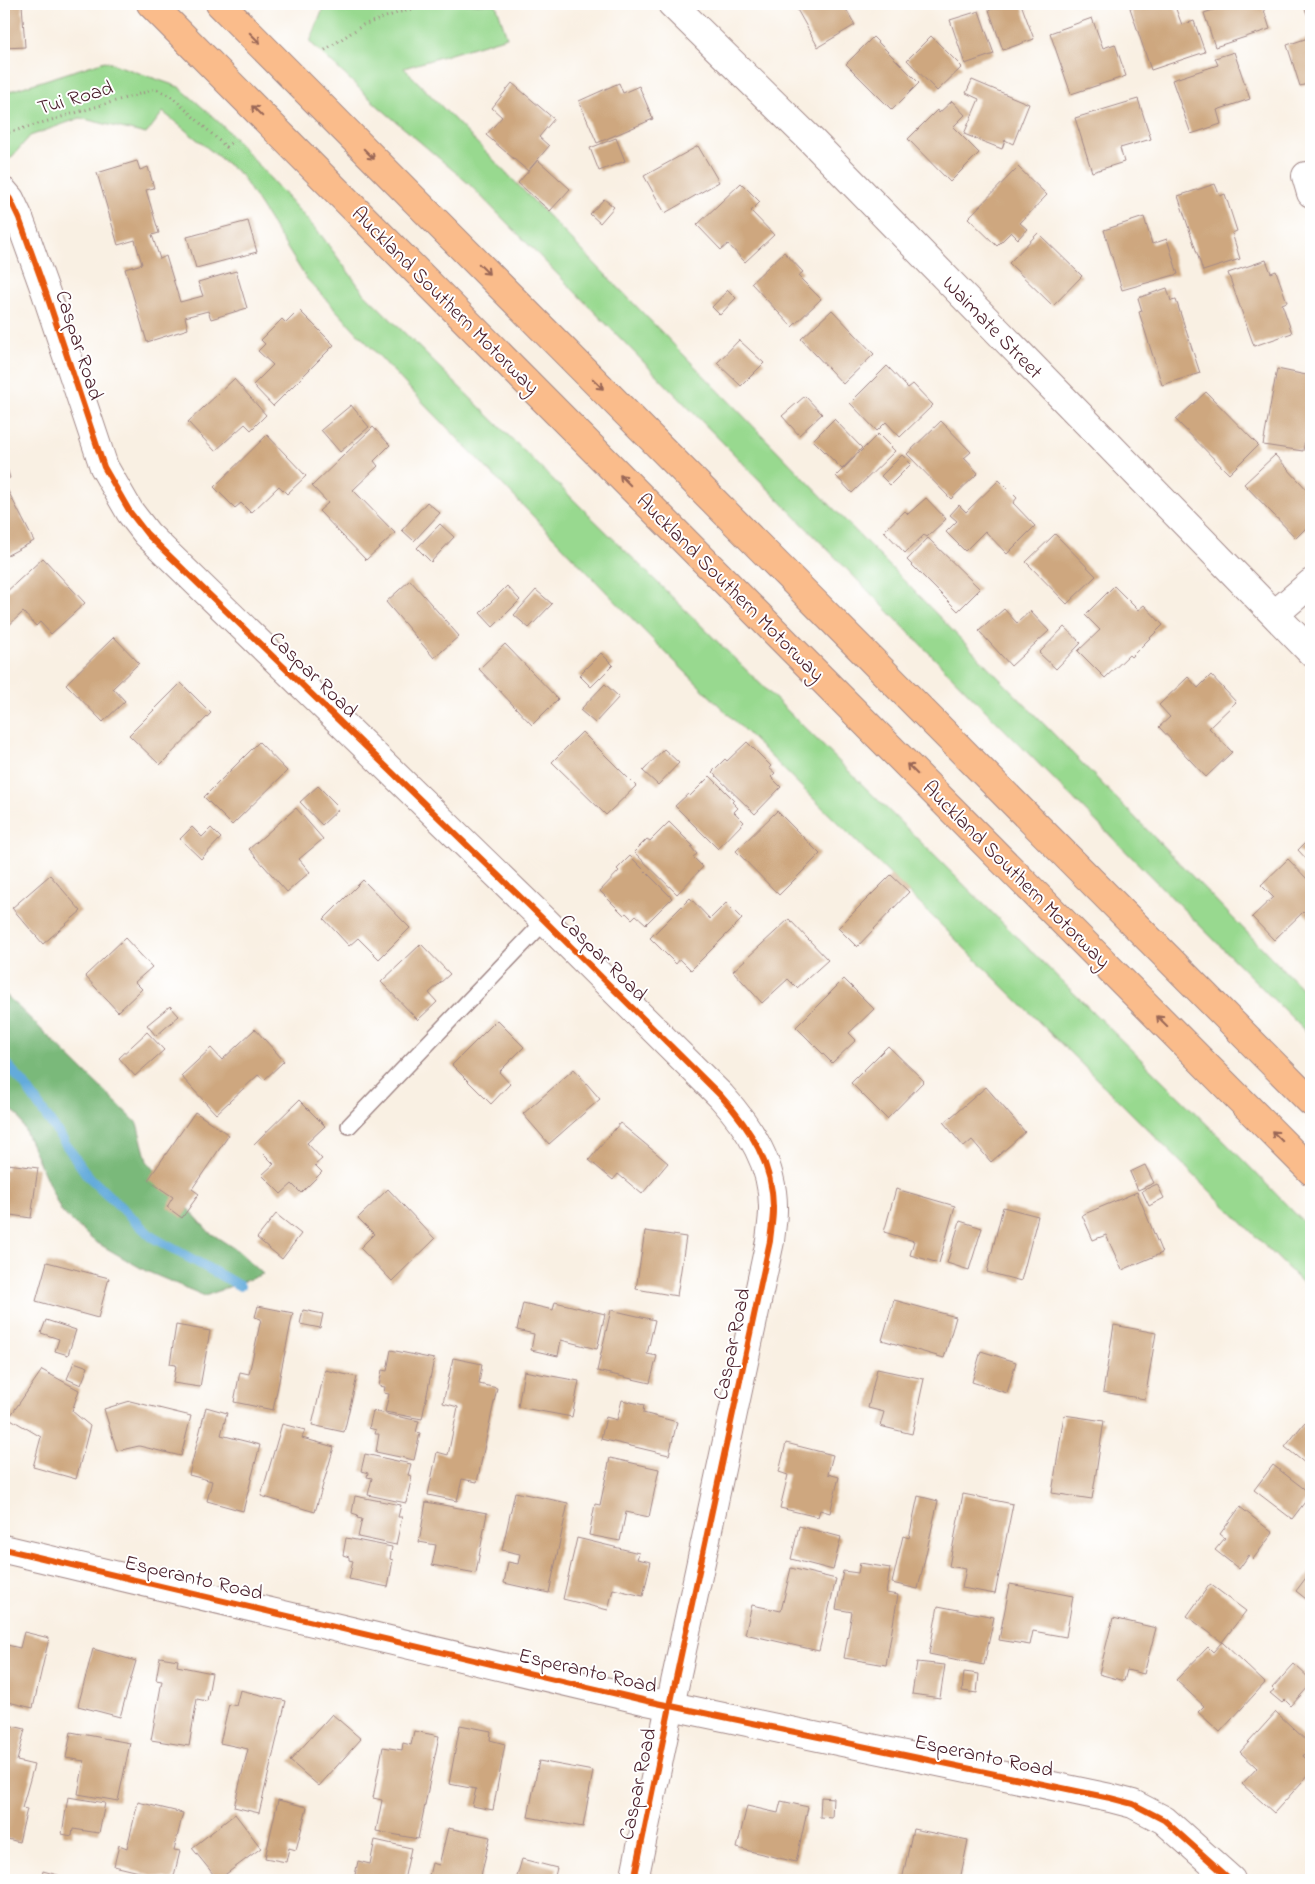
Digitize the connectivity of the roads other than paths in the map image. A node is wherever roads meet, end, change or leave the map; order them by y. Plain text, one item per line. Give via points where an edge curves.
1 (150, 4) edge
2 (220, 4) edge
3 (672, 4) edge
4 (4, 192) edge
5 (1311, 583) edge
6 (1276, 614) junction
7 (1311, 652) edge
8 (545, 921) junction
9 (1311, 1102) edge
10 (349, 1126) dead end
11 (1311, 1171) edge
12 (4, 1549) edge
13 (670, 1706) junction
14 (634, 1880) edge
15 (1231, 1880) edge

11 -> 1 highway, Auckland Southern Motorway
2 -> 9 highway
3 - 6 street, Waimate Street via 812,141
4 - 8 street, Caspar Road via 19,218 104,467 130,512 147,534
5 - 6 street
6 - 7 street, Waimate Street
8 - 10 lane
8 - 13 street, Caspar Road via 741,1118 756,1142 771,1184 774,1209 770,1240
12 - 13 street, Esperanto Road
13 - 14 street, Caspar Road
13 - 15 street, Esperanto Road via 1133,1804 1164,1820

